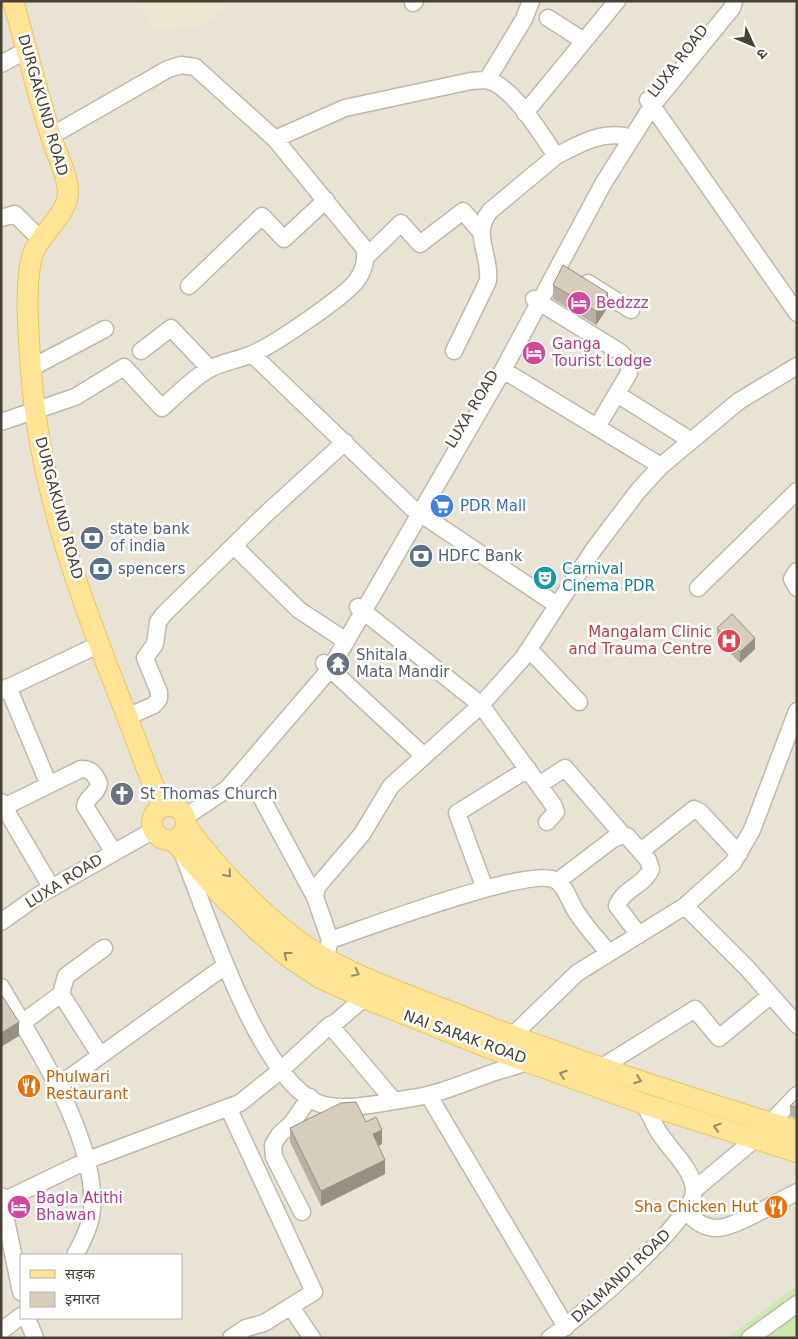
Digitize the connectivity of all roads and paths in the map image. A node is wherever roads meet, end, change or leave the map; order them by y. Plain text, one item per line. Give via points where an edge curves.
1 (13, 1) edge
2 (531, 1) edge
3 (617, 1) edge
4 (725, 1) edge
5 (734, 1) edge
6 (548, 18) dead end
7 (584, 41) junction
8 (26, 50) junction
9 (1, 64) edge
10 (487, 80) junction
11 (650, 103) junction
12 (525, 114) junction
13 (51, 136) junction
14 (624, 136) junction
15 (275, 139) junction
16 (556, 156) junction
17 (326, 200) junction
18 (1, 218) edge
19 (480, 231) junction
20 (41, 240) junction
21 (366, 256) junction
22 (557, 263) junction
23 (189, 286) dead end
24 (536, 301) junction
25 (631, 310) dead end
26 (797, 313) edge
27 (105, 329) dead end
28 (454, 351) dead end
29 (141, 352) dead end
30 (252, 354) junction
31 (797, 366) edge
32 (31, 368) junction
33 (210, 369) junction
34 (503, 370) junction
35 (617, 394) junction
36 (34, 410) junction
37 (1, 422) edge
38 (597, 427) junction
39 (690, 440) junction
40 (345, 442) junction
41 (661, 466) junction
42 (797, 491) edge
43 (415, 510) junction
44 (234, 546) junction
45 (797, 571) edge
46 (698, 588) dead end
47 (797, 588) edge
48 (557, 605) junction
49 (361, 609) junction
50 (340, 637) junction
51 (100, 644) junction
52 (529, 649) junction
53 (327, 666) junction
54 (5, 689) edge
55 (579, 702) dead end
56 (481, 705) junction
57 (797, 711) edge
58 (128, 717) junction
59 (423, 755) junction
60 (528, 769) junction
61 (49, 785) junction
62 (540, 785) junction
63 (261, 797) dead end
64 (3, 804) edge
65 (547, 822) dead end
66 (154, 830) joint
67 (180, 830) junction
68 (623, 835) junction
69 (113, 851) junction
70 (640, 851) junction
71 (739, 854) junction
72 (558, 881) junction
73 (52, 887) junction
74 (485, 889) junction
75 (315, 897) junction
76 (685, 906) junction
77 (1, 922) edge
78 (639, 935) junction
79 (104, 948) dead end
80 (327, 949) junction
81 (608, 952) junction
82 (225, 966) junction
83 (320, 978) junction
84 (1, 987) edge
85 (61, 994) junction
86 (770, 995) junction
87 (364, 998) junction
88 (22, 1023) junction
89 (330, 1025) junction
90 (797, 1026) edge
91 (512, 1036) junction
92 (536, 1053) junction
93 (100, 1055) junction
94 (602, 1067) junction
95 (281, 1070) junction
96 (58, 1086) junction
97 (797, 1094) edge
98 (429, 1096) junction
99 (310, 1097) junction
100 (394, 1101) junction
101 (644, 1104) junction
102 (228, 1107) junction
103 (770, 1123) junction
104 (797, 1131) edge
105 (755, 1139) junction
106 (797, 1152) edge
107 (88, 1160) junction
108 (693, 1186) junction
109 (797, 1192) edge
110 (2, 1198) edge
111 (686, 1211) junction
112 (302, 1212) dead end
113 (76, 1254) edge
114 (20, 1287) edge
115 (797, 1304) edge
116 (291, 1307) junction
117 (20, 1317) edge
118 (27, 1319) edge
119 (566, 1327) junction
120 (1, 1331) edge
121 (35, 1338) edge
122 (231, 1338) edge
123 (312, 1338) edge
124 (550, 1338) edge
125 (750, 1338) edge

1 - 8 main road, DURGAKUND ROAD
2 - 10 street via 524,19
3 - 7 street
4 - 11 street, LUXA ROAD
5 - 11 street via 732,8
6 - 7 street
7 - 12 street
8 - 9 street
8 - 13 main road, DURGAKUND ROAD
10 - 12 street via 502,87
10 - 15 street via 367,102 312,121
11 - 14 street, LUXA ROAD
11 - 22 street
11 - 26 street
12 - 16 street
13 - 15 street via 168,70 181,66 195,67
13 - 20 main road, DURGAKUND ROAD via 68,194 64,208
14 - 16 street via 596,136
14 - 22 street, LUXA ROAD
15 - 17 street
16 - 19 street via 490,211 481,222
17 - 21 street via 357,237
17 - 23 street via 284,239 262,216
18 - 20 street via 14,214
19 - 21 street via 463,211 420,244 400,223
19 - 28 street via 487,256 488,281
20 - 32 main road, DURGAKUND ROAD via 30,265
21 - 30 street via 364,269 344,294
22 - 24 street, LUXA ROAD
22 - 25 street
24 - 34 street
24 - 35 street via 625,356 630,368
24 - 43 street, LUXA ROAD
27 - 32 street
29 - 33 street via 170,328
30 - 33 street
30 - 40 street
31 - 39 street via 739,401
32 - 36 main road, DURGAKUND ROAD
33 - 36 street via 162,408 124,367 75,397
34 - 38 street
34 - 43 street
35 - 38 street
35 - 39 street
36 - 37 street
36 - 51 main road, DURGAKUND ROAD via 45,468 68,554
38 - 41 street
39 - 41 street
40 - 43 street
40 - 44 street
41 - 48 street via 620,514
42 - 46 street
43 - 48 street
43 - 49 street, LUXA ROAD
44 - 50 street via 299,610
44 - 58 street via 158,622 157,638 145,658 159,699 154,705
45 - 47 street via 792,579
48 - 52 street
49 - 50 street, LUXA ROAD
49 - 53 street
49 - 56 street
50 - 53 street, LUXA ROAD
51 - 54 street
51 - 58 main road, DURGAKUND ROAD
52 - 55 street
52 - 56 street
53 - 59 street
53 - 67 street via 227,789
53 - 67 street, LUXA ROAD via 225,780 197,799
54 - 61 street
56 - 59 street
56 - 60 street
57 - 71 street via 752,830
58 - 67 main road, DURGAKUND ROAD
59 - 75 street via 386,792 362,834 324,876
60 - 62 street
60 - 74 street via 457,813
61 - 64 street
61 - 69 street via 82,769 92,771 99,783 85,806
62 - 65 street via 556,812
62 - 68 street via 565,768
63 - 75 street
64 - 73 street
66 - 67 main road via 153,819 158,810
66 - 69 street, LUXA ROAD
67 -> 80 main road, NAI SARAK ROAD via 298,939
67 - 82 street
83 -> 67 main road, NAI SARAK ROAD via 258,931
68 - 70 street via 631,839
68 - 72 street via 613,839
69 - 73 street, LUXA ROAD
70 - 71 street via 694,809
70 - 78 street via 651,864 650,872 620,898 617,906
71 - 76 street via 719,878
72 - 74 street via 536,876
72 - 81 street via 575,911
73 - 77 street, LUXA ROAD
74 - 80 street
75 - 80 street
76 - 78 street
76 - 86 street
78 - 81 street
79 - 85 street via 66,976
80 - 83 street
80 -> 91 main road, NAI SARAK ROAD via 371,980
81 - 91 street via 577,973
82 - 93 street
82 - 95 street via 248,1014
83 - 87 main road, NAI SARAK ROAD
84 - 88 street
85 - 88 street
85 - 93 street
86 - 90 street
86 - 94 street via 719,1038 695,1009
87 - 89 street
87 - 92 main road, NAI SARAK ROAD via 489,1048
88 - 96 street
89 - 95 street
89 - 100 street
91 - 92 main road, NAI SARAK ROAD
92 - 94 main road, NAI SARAK ROAD
92 - 98 street
101 -> 92 main road, NAI SARAK ROAD
93 - 96 street
94 -> 103 main road, NAI SARAK ROAD
95 - 99 street
95 - 102 street via 240,1103
96 - 107 street
97 - 103 street
98 - 100 street
98 - 119 street
99 - 100 street via 318,1103 339,1107
99 - 112 street via 273,1145 274,1157
105 -> 101 main road, NAI SARAK ROAD
101 - 108 street
102 - 107 street
102 - 116 street via 314,1292
103 - 104 main road, NAI SARAK ROAD
103 - 105 street
105 - 106 main road, NAI SARAK ROAD
105 - 108 street
107 - 110 street
107 - 113 street via 92,1211
108 - 111 street, DALMANDI ROAD via 692,1202
109 - 111 street via 730,1225 717,1228 697,1223
110 - 114 street
111 - 119 street, DALMANDI ROAD via 646,1255
115 - 125 street
116 - 122 street
116 - 123 street
117 - 120 street
118 - 121 street
119 - 124 street, DALMANDI ROAD

